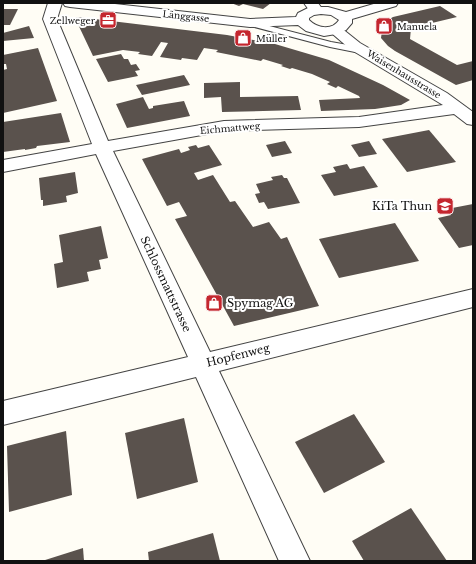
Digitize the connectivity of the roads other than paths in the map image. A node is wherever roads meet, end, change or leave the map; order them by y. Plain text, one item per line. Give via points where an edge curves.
1 (55, 3) edge
2 (70, 3) edge
3 (392, 3) edge
4 (313, 7) edge
5 (344, 17) junction
6 (302, 21) junction
7 (250, 23) junction
8 (335, 30) junction
9 (365, 51) junction
10 (459, 108) junction
11 (473, 120) edge
12 (102, 147) junction
13 (3, 166) edge
14 (473, 298) edge
15 (204, 364) junction
16 (3, 413) edge
17 (295, 561) edge

1 - 12 street, Schlossmattstrasse via 50,19
2 - 7 street, Länggasse
3 - 5 street
4 - 5 street via 332,11
4 - 6 street via 303,16
5 - 8 street via 344,26
6 - 7 street, Länggasse
6 - 8 street via 314,30
7 - 9 lane
8 - 9 street, Waisenhausstrasse
9 - 10 street, Waisenhausstrasse
10 - 11 street, Waisenhausstrasse
10 - 12 street, Eichmattweg via 359,122 224,126
12 - 13 street, Eichmattweg
12 - 15 street, Schlossmattstrasse
14 - 15 street, Hopfenweg
15 - 16 street, Hopfenweg
15 - 17 street, Schlossmattstrasse

